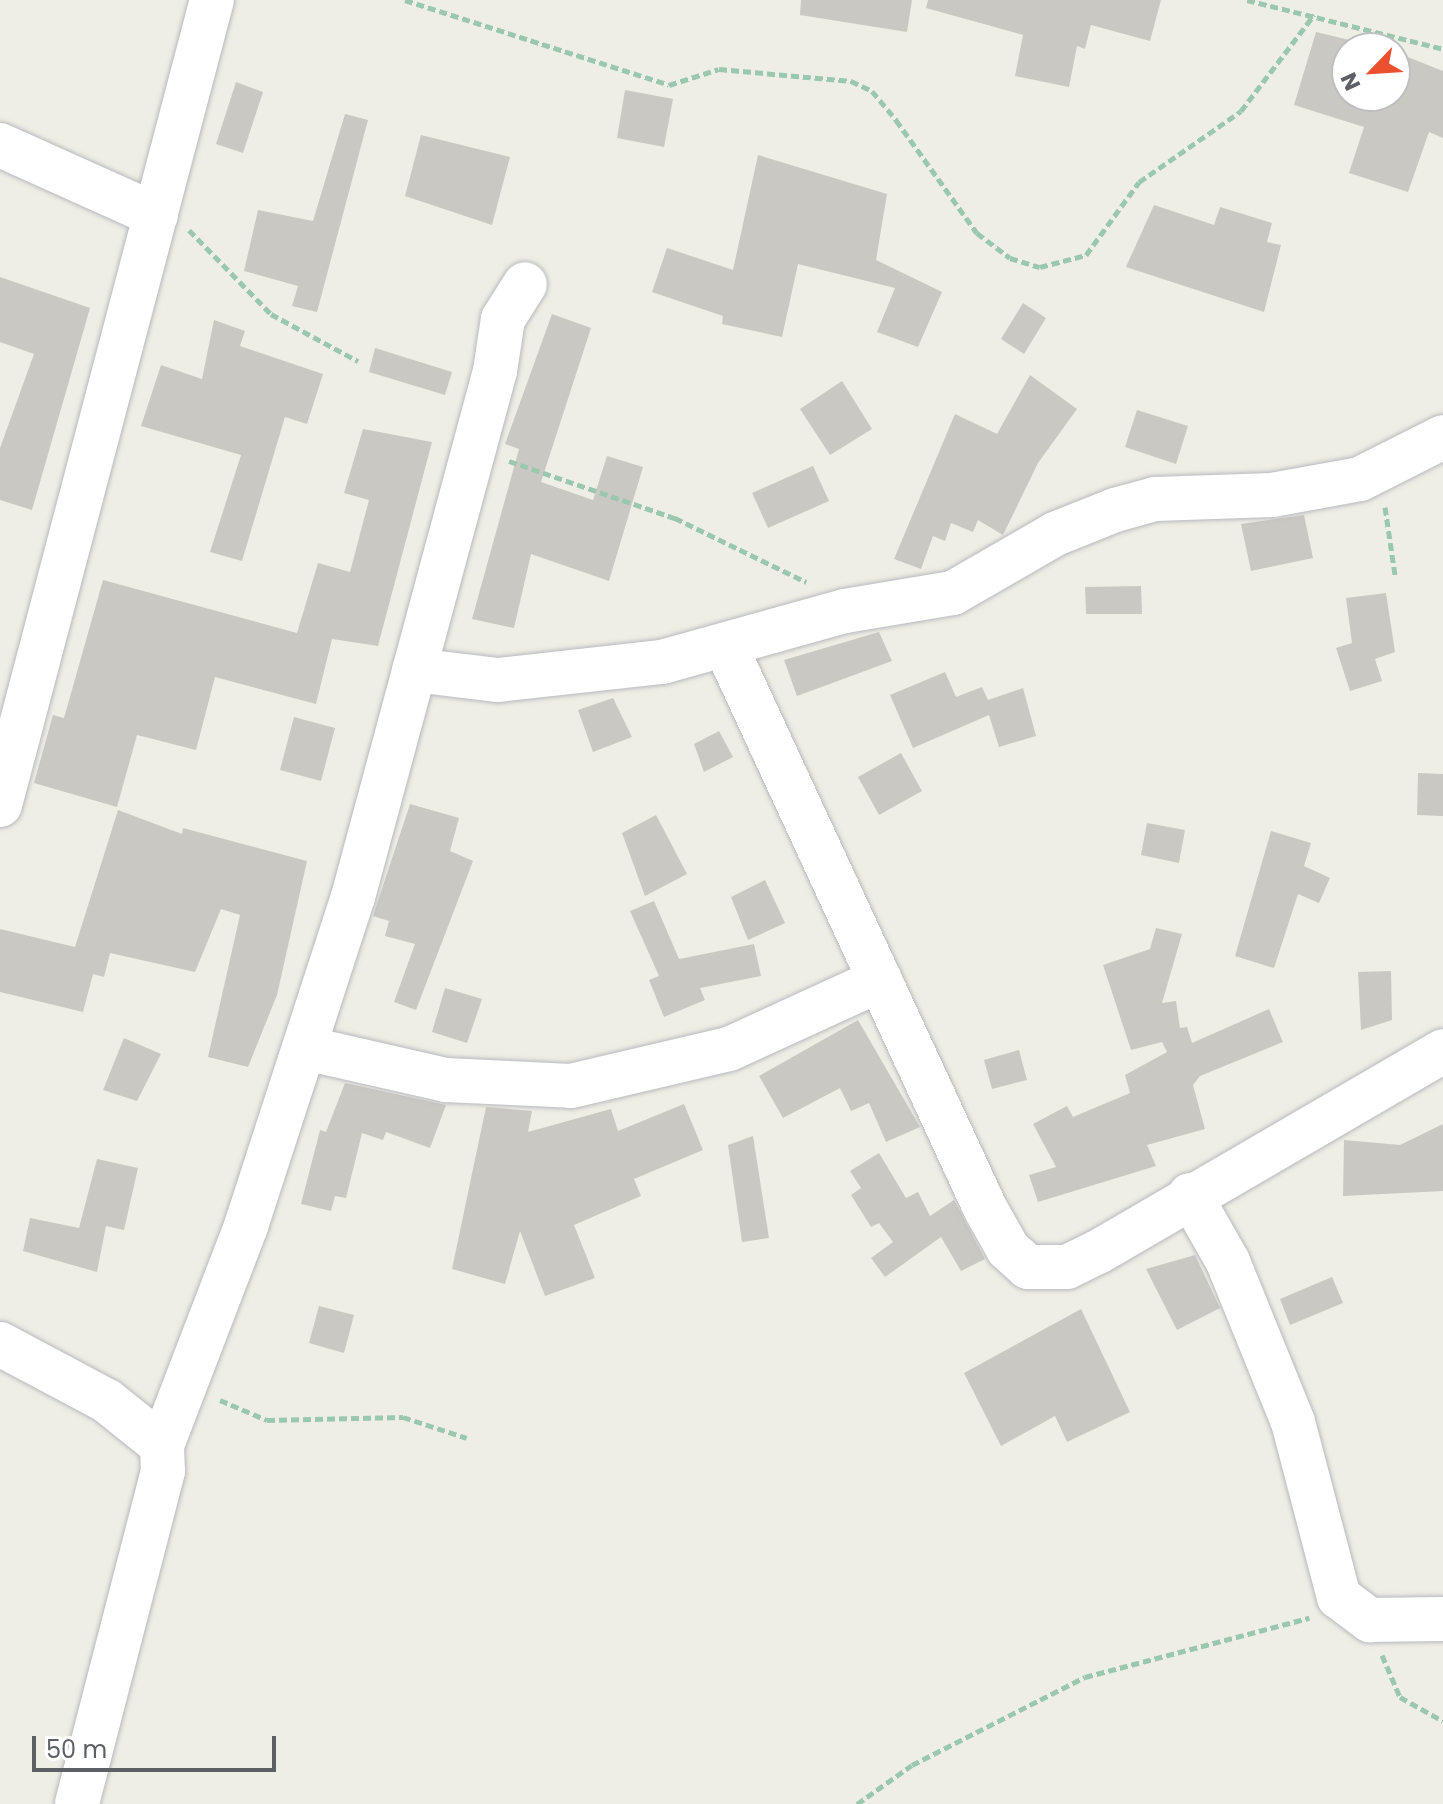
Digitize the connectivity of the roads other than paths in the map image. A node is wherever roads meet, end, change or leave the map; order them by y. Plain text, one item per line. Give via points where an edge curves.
1 (212, 0) edge
2 (0, 145) edge
3 (156, 215) junction
4 (525, 284) dead end
5 (1443, 437) edge
6 (725, 645) junction
7 (414, 670) junction
8 (0, 805) edge
9 (880, 980) junction
10 (305, 1048) junction
11 (1443, 1051) edge
12 (1190, 1195) junction
13 (0, 1344) edge
14 (162, 1445) junction
15 (1443, 1619) edge
16 (77, 1804) edge

1 - 3 street
2 - 3 street
3 - 8 street
4 - 7 street via 503,319
5 - 6 street via 1383,470 1272,495 1155,499 1055,534 953,593 845,611
6 - 7 street via 545,678
6 - 9 street
7 - 10 street
9 - 10 street via 729,1049 571,1086 446,1080
9 - 12 street via 985,1208 1008,1249 1028,1267 1067,1267
10 - 14 street
11 - 12 street
12 - 15 street via 1228,1262 1293,1422 1339,1597 1366,1619
13 - 14 street via 107,1401
14 - 16 street via 163,1471

